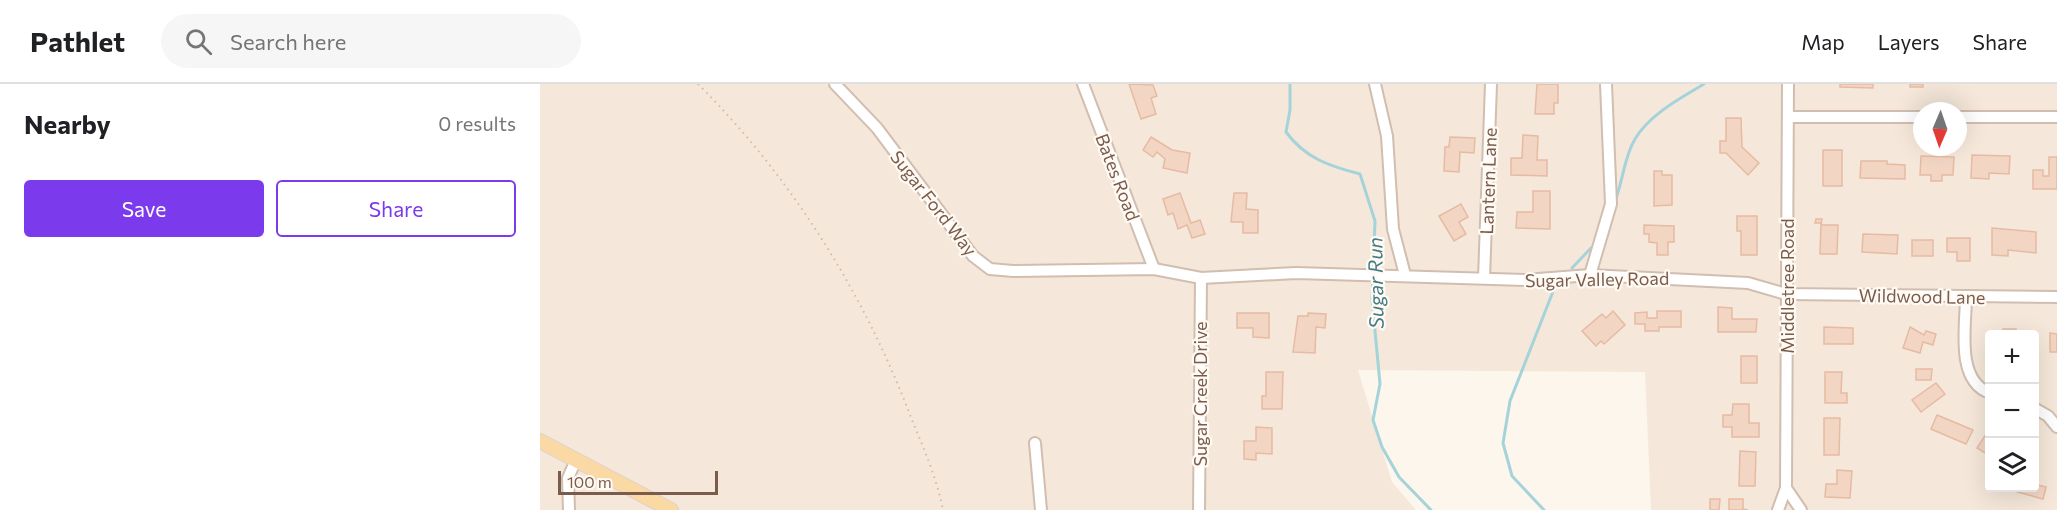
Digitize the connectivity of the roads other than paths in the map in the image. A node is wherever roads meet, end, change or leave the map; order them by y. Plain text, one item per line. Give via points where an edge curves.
1 (835, 84) edge
2 (1083, 84) edge
3 (1375, 84) edge
4 (1491, 84) edge
5 (1606, 84) edge
6 (1788, 84) edge
7 (1788, 117) junction
8 (1913, 117) edge
9 (1967, 117) edge
10 (2057, 117) edge
11 (1154, 270) junction
12 (1354, 274) joint
13 (1405, 275) junction
14 (1590, 275) junction
15 (1201, 278) junction
16 (1484, 278) junction
17 (1786, 294) junction
18 (1966, 297) junction
19 (2057, 297) edge
20 (1985, 389) edge
21 (2039, 411) edge
22 (2057, 427) edge
23 (540, 441) edge
24 (1035, 443) dead end
25 (576, 460) junction
26 (1786, 488) junction
27 (650, 505) edge
28 (569, 510) edge
29 (671, 510) edge
30 (1041, 510) edge
31 (1199, 510) edge
32 (1778, 510) edge
33 (1801, 510) edge

1 - 11 street, Sugar Ford Way via 877,129 973,256 990,269
2 - 11 street, Bates Road
3 - 13 street via 1387,136 1393,229
4 - 16 street, Lantern Lane
5 - 14 street via 1611,204
6 - 7 street, Middletree Road
7 - 8 street
7 - 17 street, Middletree Road
9 - 10 street
11 - 15 street, Sugar Ford Way
12 - 13 street, Sugar Valley Road
12 - 15 street, Sugar Ford Way
13 - 16 street, Sugar Valley Road
14 - 16 street, Sugar Valley Road via 1525,280
14 - 17 street, Sugar Valley Road via 1748,283
15 - 31 street, Sugar Creek Drive
17 - 18 street, Wildwood Lane
17 - 26 street, Middletree Road
18 - 19 street, Wildwood Lane
18 - 20 street via 1966,360 1972,378
21 - 22 street
23 - 25 main road
24 - 30 street
25 - 27 main road
25 - 28 street via 568,478
26 - 32 street, Middletree Road
26 - 33 street
27 - 29 main road

